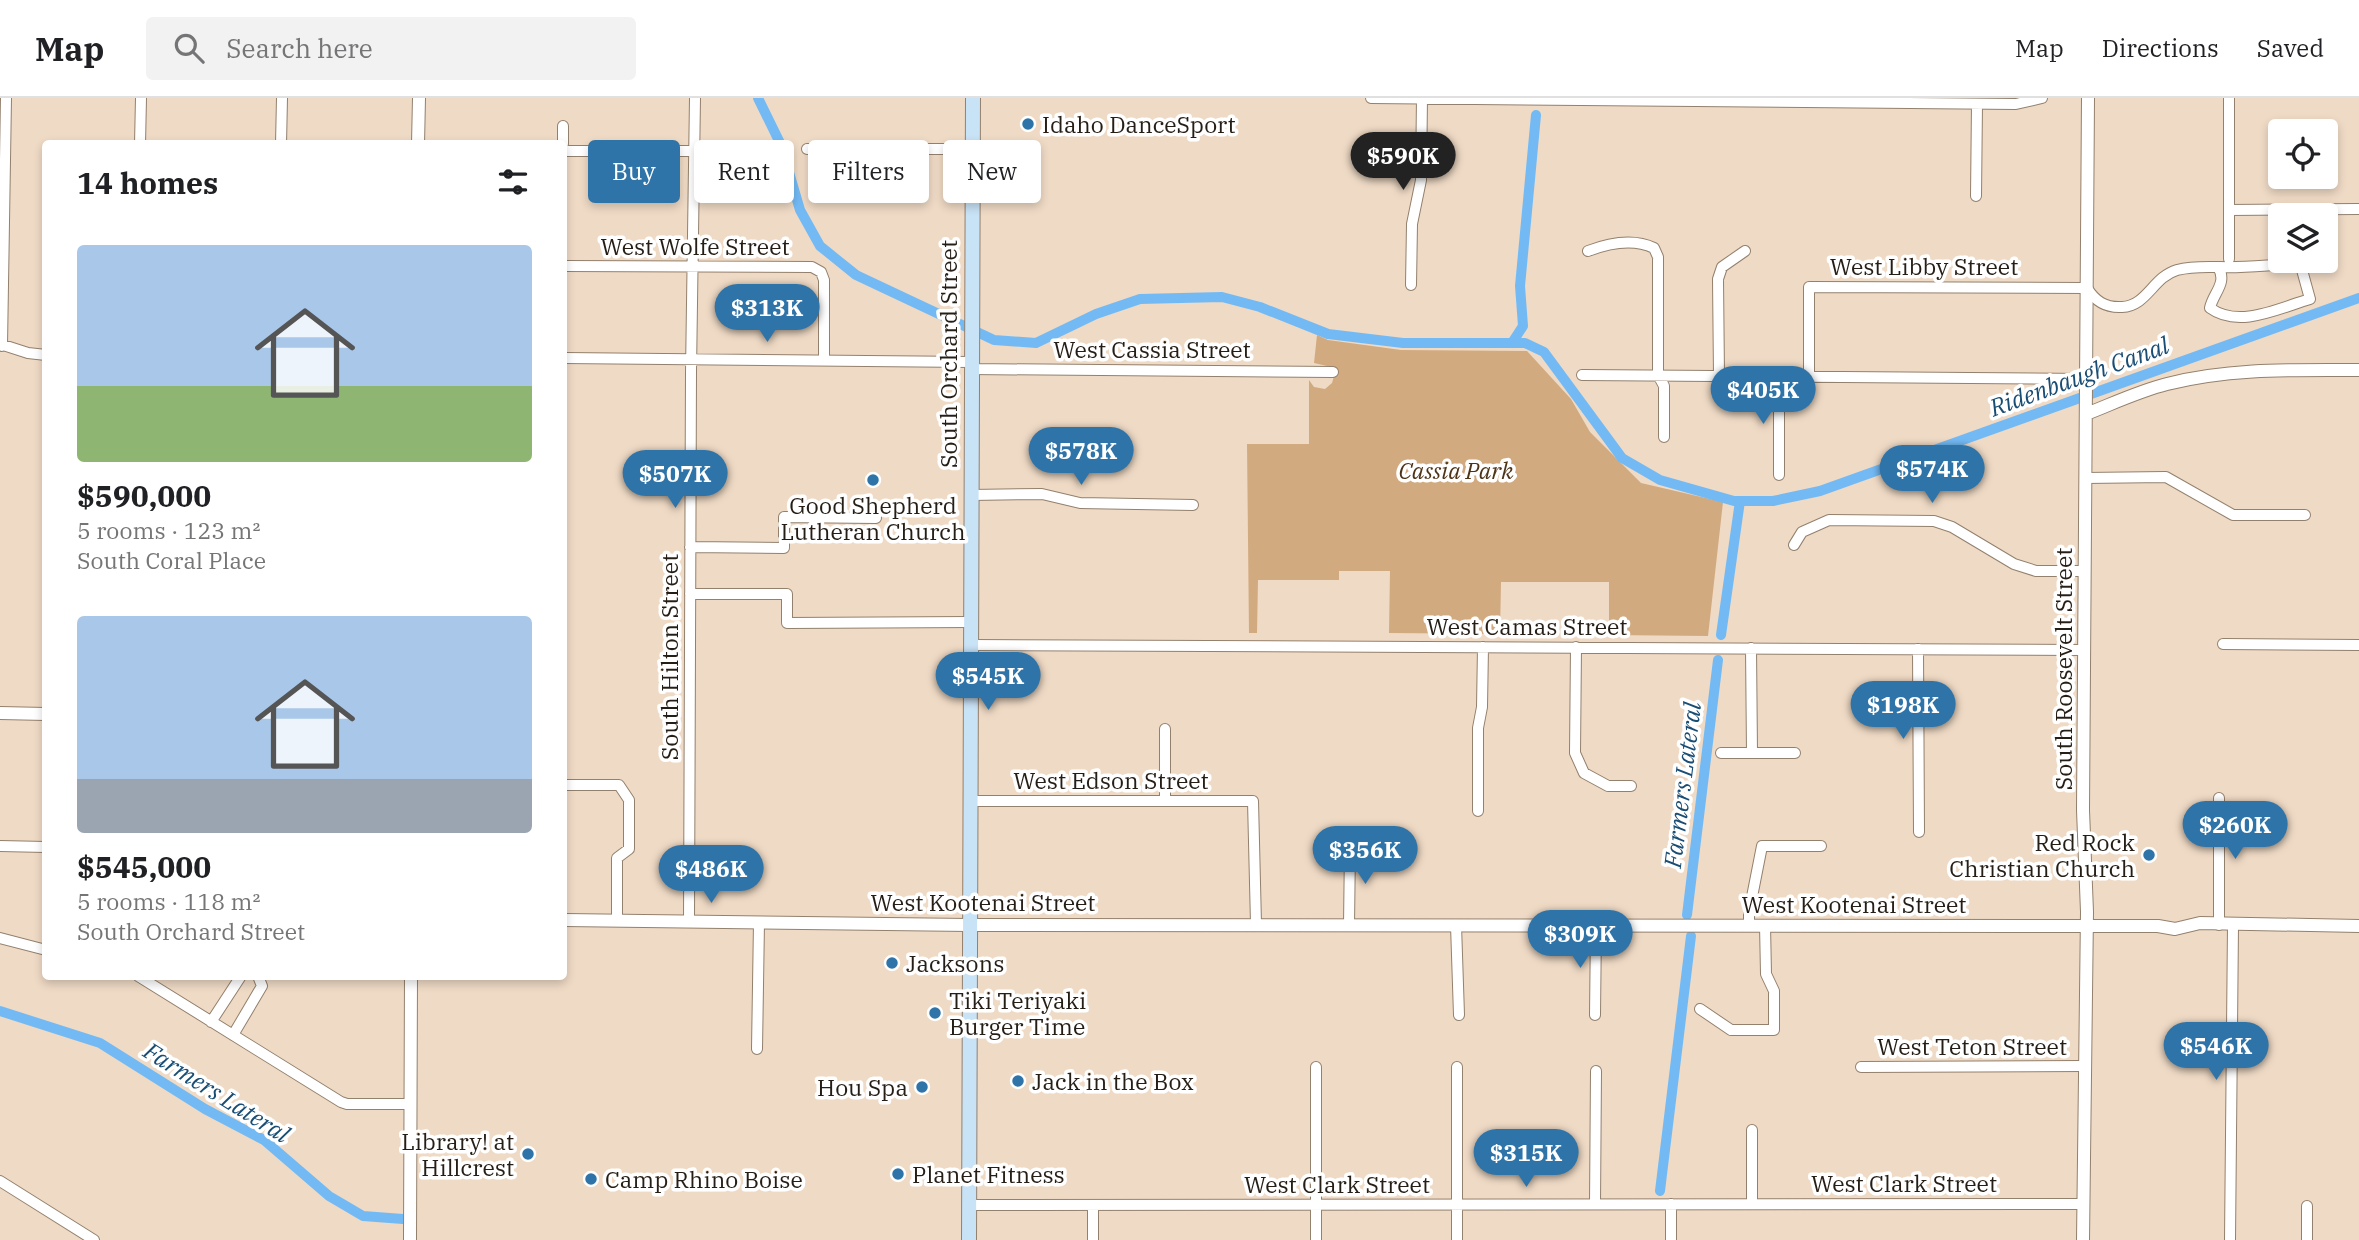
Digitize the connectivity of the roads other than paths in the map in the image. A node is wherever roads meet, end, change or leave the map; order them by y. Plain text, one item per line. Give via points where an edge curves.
1 (6, 98) edge
2 (141, 98) edge
3 (282, 98) edge
4 (419, 98) edge
5 (695, 98) edge
6 (973, 98) edge
7 (1371, 98) edge
8 (2042, 98) edge
9 (2088, 98) edge
10 (2229, 98) edge
11 (1422, 99) edge
12 (1519, 99) edge
13 (1643, 99) edge
14 (1976, 104) junction
15 (563, 126) dead end
16 (140, 140) edge
17 (281, 140) edge
18 (418, 140) edge
19 (564, 140) edge
20 (694, 140) edge
21 (972, 140) edge
22 (807, 149) dead end
23 (943, 149) edge
24 (694, 151) joint
25 (567, 152) edge
26 (1976, 196) dead end
27 (972, 203) edge
28 (2359, 209) edge
29 (2229, 210) junction
30 (1588, 251) dead end
31 (1745, 251) dead end
32 (2229, 258) dead end
33 (567, 266) edge
34 (693, 267) junction
35 (2218, 267) junction
36 (1411, 285) dead end
37 (2087, 288) junction
38 (1, 345) edge
39 (42, 355) edge
40 (567, 358) edge
41 (692, 358) junction
42 (824, 360) junction
43 (971, 366) junction
44 (2359, 370) edge
45 (1333, 372) dead end
46 (1582, 375) dead end
47 (1658, 376) junction
48 (1719, 376) junction
49 (1779, 377) junction
50 (1809, 377) junction
51 (2086, 397) junction
52 (1664, 437) dead end
53 (1779, 475) dead end
54 (2085, 478) junction
55 (971, 495) junction
56 (1193, 505) dead end
57 (2305, 515) dead end
58 (876, 518) dead end
59 (1794, 545) dead end
60 (690, 547) junction
61 (2084, 571) junction
62 (690, 594) junction
63 (971, 622) junction
64 (2224, 644) dead end
65 (971, 645) junction
66 (2359, 645) edge
67 (1482, 647) junction
68 (1576, 647) junction
69 (1918, 649) junction
70 (2084, 650) junction
71 (1752, 652) junction
72 (0, 713) edge
73 (42, 714) edge
74 (1165, 729) dead end
75 (1721, 753) dead end
76 (1752, 753) junction
77 (1795, 753) dead end
78 (567, 785) edge
79 (1631, 786) dead end
80 (2219, 798) dead end
81 (1165, 801) junction
82 (969, 802) junction
83 (1478, 811) dead end
84 (1919, 832) dead end
85 (0, 846) edge
86 (1821, 846) dead end
87 (42, 847) edge
88 (1350, 847) dead end
89 (567, 920) edge
90 (617, 921) junction
91 (690, 922) junction
92 (759, 922) junction
93 (1256, 924) junction
94 (969, 925) junction
95 (1349, 925) junction
96 (1456, 925) junction
97 (1596, 925) junction
98 (1749, 925) junction
99 (1765, 925) junction
100 (2219, 925) junction
101 (2233, 925) junction
102 (2086, 926) junction
103 (2359, 926) edge
104 (0, 938) edge
105 (42, 949) edge
106 (144, 980) edge
107 (238, 980) edge
108 (260, 980) edge
109 (411, 980) edge
110 (1700, 1009) dead end
111 (1459, 1015) dead end
112 (1595, 1015) dead end
113 (211, 1022) junction
114 (233, 1035) junction
115 (757, 1049) dead end
116 (2083, 1066) junction
117 (1316, 1067) dead end
118 (1457, 1067) dead end
119 (1861, 1068) dead end
120 (1596, 1071) dead end
121 (410, 1104) junction
122 (1752, 1130) dead end
123 (0, 1181) edge
124 (1671, 1204) junction
125 (1752, 1204) junction
126 (2083, 1204) junction
127 (970, 1205) junction
128 (1093, 1205) junction
129 (1316, 1205) junction
130 (1457, 1205) junction
131 (1595, 1205) junction
132 (2307, 1206) dead end
133 (94, 1240) edge
134 (410, 1240) edge
135 (969, 1240) edge
136 (1093, 1240) edge
137 (1316, 1240) edge
138 (1457, 1240) edge
139 (1671, 1240) edge
140 (2083, 1240) edge
141 (2230, 1240) edge
142 (2307, 1240) edge

1 - 38 street
2 - 16 street
3 - 17 street
4 - 18 street
5 - 20 street, South Hilton Street
6 - 21 main road, South Orchard Street
7 - 11 street
8 - 14 street via 2016,104
9 - 37 street, South Roosevelt Street
10 - 29 street
11 - 12 street
11 - 36 street via 1421,180 1412,224
12 - 13 street
13 - 14 street
14 - 26 street
15 - 19 street
22 - 23 street
24 - 25 street
24 - 34 street, South Hilton Street
27 - 43 main road, South Orchard Street
28 - 29 street
29 - 32 street
30 - 47 street via 1609,243 1644,243 1654,248 1658,257
31 - 48 street via 1722,267 1718,279
33 - 34 street, West Wolfe Street
34 - 41 street, South Hilton Street
34 - 42 street, West Wolfe Street via 812,267 821,272
35 - 35 street via 2299,266 2310,299 2242,319 2228,317 2210,309 2222,281
35 - 37 street via 2170,272 2141,302 2124,307 2106,306
37 - 50 street, West Libby Street via 1809,287
37 - 51 street, South Roosevelt Street
38 - 39 street
40 - 41 street, West Cassia Street
41 - 42 street, West Cassia Street
41 - 60 street, South Hilton Street
42 - 43 street, West Cassia Street
43 - 45 street, West Cassia Street
43 - 55 main road, South Orchard Street
44 - 51 street via 2243,371
46 - 47 street
47 - 48 street
47 - 52 street via 1664,386
48 - 49 street
49 - 50 street
49 - 53 street
50 - 51 street
51 - 54 street, South Roosevelt Street
54 - 57 street via 2166,477 2233,515
54 - 61 street, South Roosevelt Street
55 - 56 street via 1042,494 1080,503
55 - 63 main road, South Orchard Street
58 - 60 street via 784,517 784,548
59 - 61 street via 1802,532 1829,520 1934,521 2014,564 2036,571
60 - 62 street, South Hilton Street
61 - 70 street, South Roosevelt Street
62 - 63 street via 787,594 787,622
62 - 91 street, South Hilton Street
63 - 65 main road, South Orchard Street
64 - 66 street
65 - 67 street, West Camas Street
65 - 82 main road, South Orchard Street
67 - 68 street, West Camas Street
67 - 83 street
68 - 71 street, West Camas Street
68 - 79 street via 1576,753 1584,773 1608,786
69 - 70 street, West Camas Street
69 - 71 street, West Camas Street
69 - 84 street
70 - 102 street, South Roosevelt Street
71 - 76 street
72 - 73 street
74 - 81 street
75 - 76 street
76 - 77 street
78 - 90 street via 618,785 629,800 629,849 617,858
80 - 100 street
81 - 82 street, West Edson Street
81 - 93 street, West Edson Street via 1254,801
82 - 94 main road, South Orchard Street
85 - 87 street
86 - 98 street via 1762,846
88 - 95 street
89 - 90 street, West Kootenai Street
90 - 91 street, West Kootenai Street
91 - 92 street, West Kootenai Street
92 - 94 street, West Kootenai Street
92 - 115 street
93 - 94 street, West Kootenai Street
93 - 95 street, West Kootenai Street
94 - 127 main road, South Orchard Street
95 - 96 street, West Kootenai Street
96 - 97 street, West Kootenai Street
96 - 111 street
97 - 98 street, West Kootenai Street
97 - 112 street
98 - 99 street, West Kootenai Street
99 - 102 street, West Kootenai Street
99 - 110 street via 1774,1030 1731,1030
100 - 101 street, West Kootenai Street
100 - 102 street, West Kootenai Street via 2200,923 2175,929
101 - 103 street, West Kootenai Street
101 - 141 street
102 - 116 street, South Roosevelt Street
104 - 105 street
106 - 113 street
107 - 113 street
108 - 114 street via 262,986
109 - 121 street
113 - 114 street
114 - 121 street via 344,1104
116 - 119 street, West Teton Street
116 - 126 street, South Roosevelt Street
117 - 129 street
118 - 130 street
120 - 131 street
121 - 134 street
122 - 125 street
123 - 133 street
124 - 125 street, West Clark Street
124 - 131 street, West Clark Street
124 - 139 street
125 - 126 street, West Clark Street
126 - 140 street, South Roosevelt Street
127 - 128 street, West Clark Street
127 - 135 main road, South Orchard Street
128 - 129 street, West Clark Street
128 - 136 street
129 - 130 street, West Clark Street
129 - 137 street
130 - 131 street, West Clark Street
130 - 138 street
132 - 142 street

